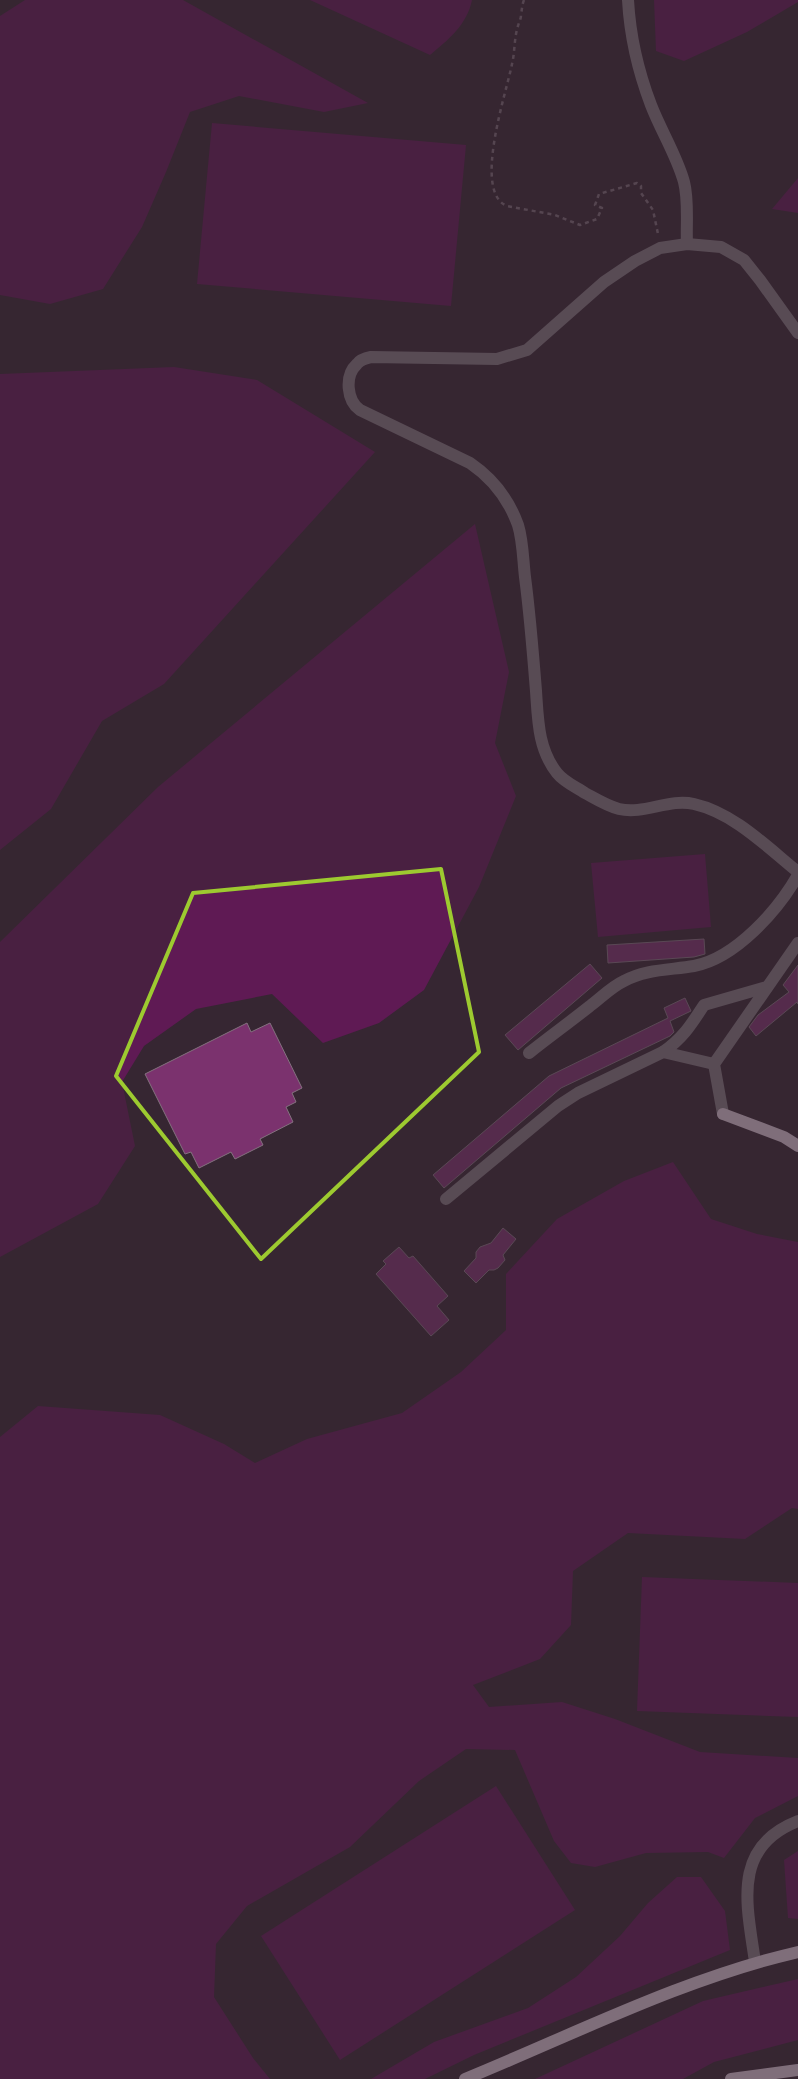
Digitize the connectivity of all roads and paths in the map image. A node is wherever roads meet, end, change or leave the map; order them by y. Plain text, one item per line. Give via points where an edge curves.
1 (524, 0) edge
2 (628, 0) edge
3 (687, 244) junction
4 (660, 248) junction
5 (798, 333) edge
6 (798, 873) edge
7 (798, 943) edge
8 (767, 987) junction
9 (663, 1052) junction
10 (529, 1053) dead end
11 (714, 1064) junction
12 (723, 1114) joint
13 (798, 1146) edge
14 (446, 1199) dead end
15 (798, 1821) edge
16 (798, 1952) edge
17 (755, 1962) junction
18 (798, 2070) edge
19 (465, 2079) edge
20 (731, 2079) edge

1 - 4 path via 491,161 494,194 507,206 555,215 580,225 596,219 602,208 595,205 599,194 637,183 653,210
2 - 3 street via 637,64 685,185
3 - 4 street
3 - 5 street via 721,247 744,260
4 - 6 street via 604,282 527,350 497,359 371,357 357,363 352,370 349,397 360,410 470,463 496,486 512,512 522,544 539,736 559,775 595,799 620,810 684,803 708,808 743,828
6 - 10 street via 774,910 723,955 696,966 642,974 623,981
7 - 8 street
8 - 9 street via 704,1005 686,1033
8 - 11 street
9 - 11 street
9 - 14 street via 558,1106
11 - 12 street
12 - 13 main road via 784,1137
15 - 17 street via 772,1834 751,1863 748,1903
16 - 17 main road
17 - 19 main road via 632,2006
18 - 20 main road

